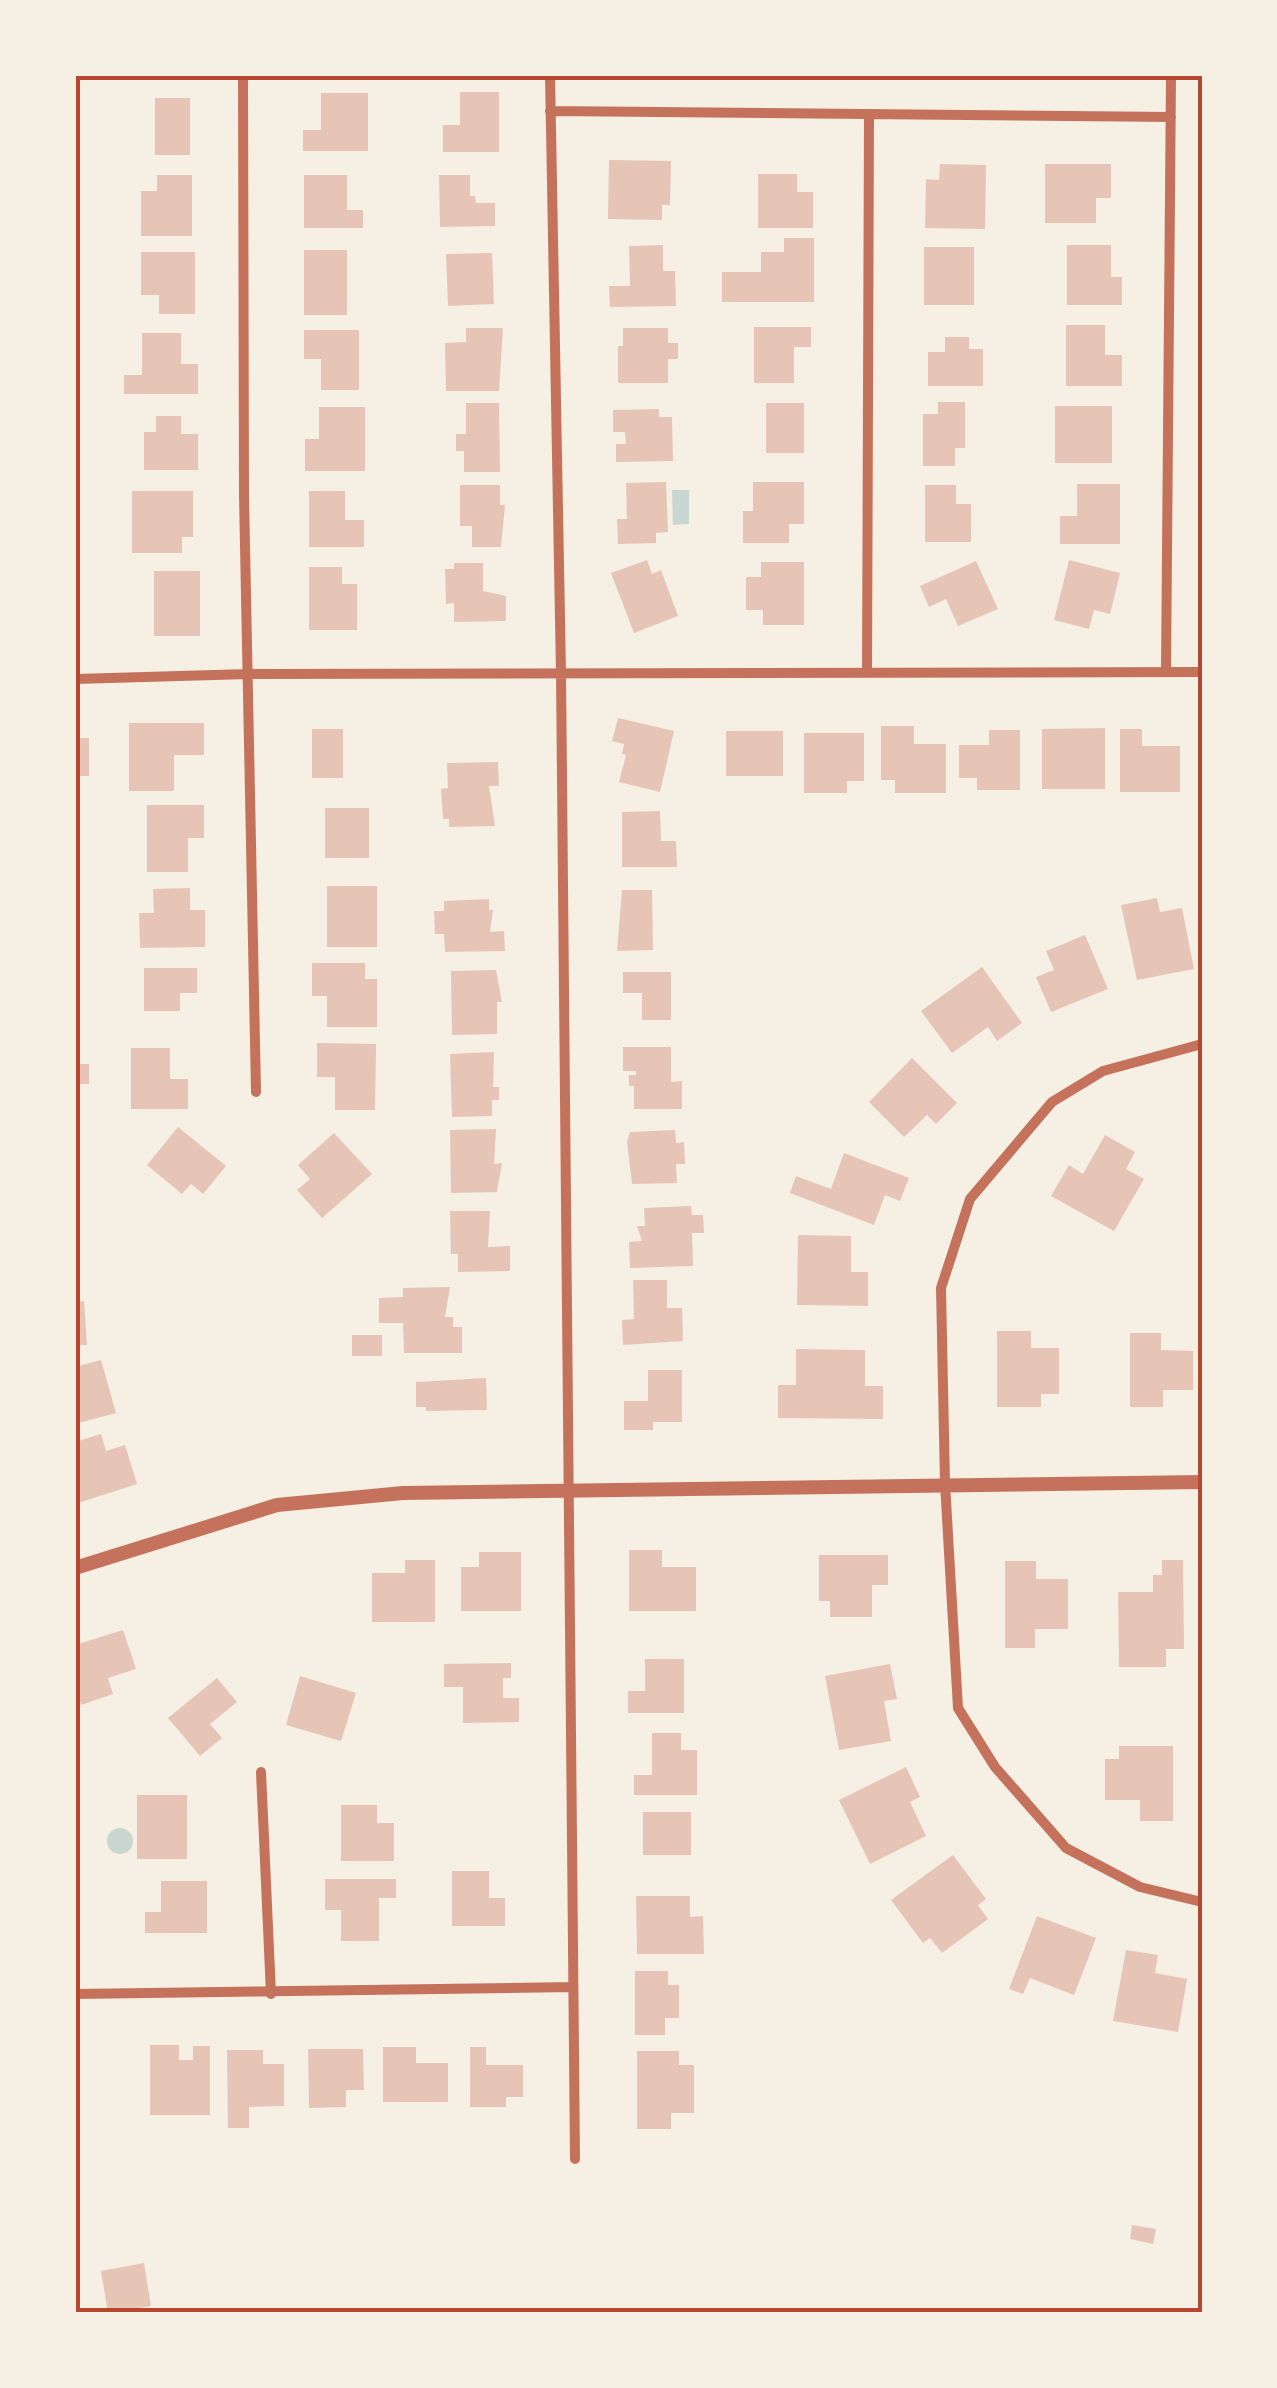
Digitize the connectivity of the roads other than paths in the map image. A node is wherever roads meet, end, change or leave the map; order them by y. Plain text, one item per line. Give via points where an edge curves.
1 (243, 75) edge
2 (550, 75) edge
3 (1171, 75) edge
4 (550, 112) junction
5 (869, 116) junction
6 (1171, 117) junction
7 (1166, 672) junction
8 (1202, 672) edge
9 (561, 673) junction
10 (867, 673) junction
11 (249, 674) junction
12 (75, 679) edge
13 (1202, 1044) edge
14 (256, 1092) dead end
15 (1202, 1482) edge
16 (945, 1483) junction
17 (569, 1488) junction
18 (75, 1568) edge
19 (261, 1772) dead end
20 (1202, 1902) edge
21 (573, 1987) junction
22 (75, 1994) edge
23 (271, 1994) junction
24 (575, 2159) dead end

1 - 11 street
2 - 4 street
3 - 6 street
4 - 5 street
4 - 9 street
5 - 6 street
5 - 10 street
6 - 7 street
7 - 8 street
7 - 10 street
9 - 10 street
9 - 11 street
9 - 17 street
11 - 12 street
11 - 14 street
13 - 16 street via 1103,1071 1052,1102 970,1200 941,1288
15 - 16 street
16 - 17 street
16 - 20 street via 958,1708 994,1767 1066,1848 1140,1888
17 - 18 street via 402,1492 277,1505
17 - 21 street
19 - 23 street
21 - 23 street
21 - 24 street
22 - 23 street

